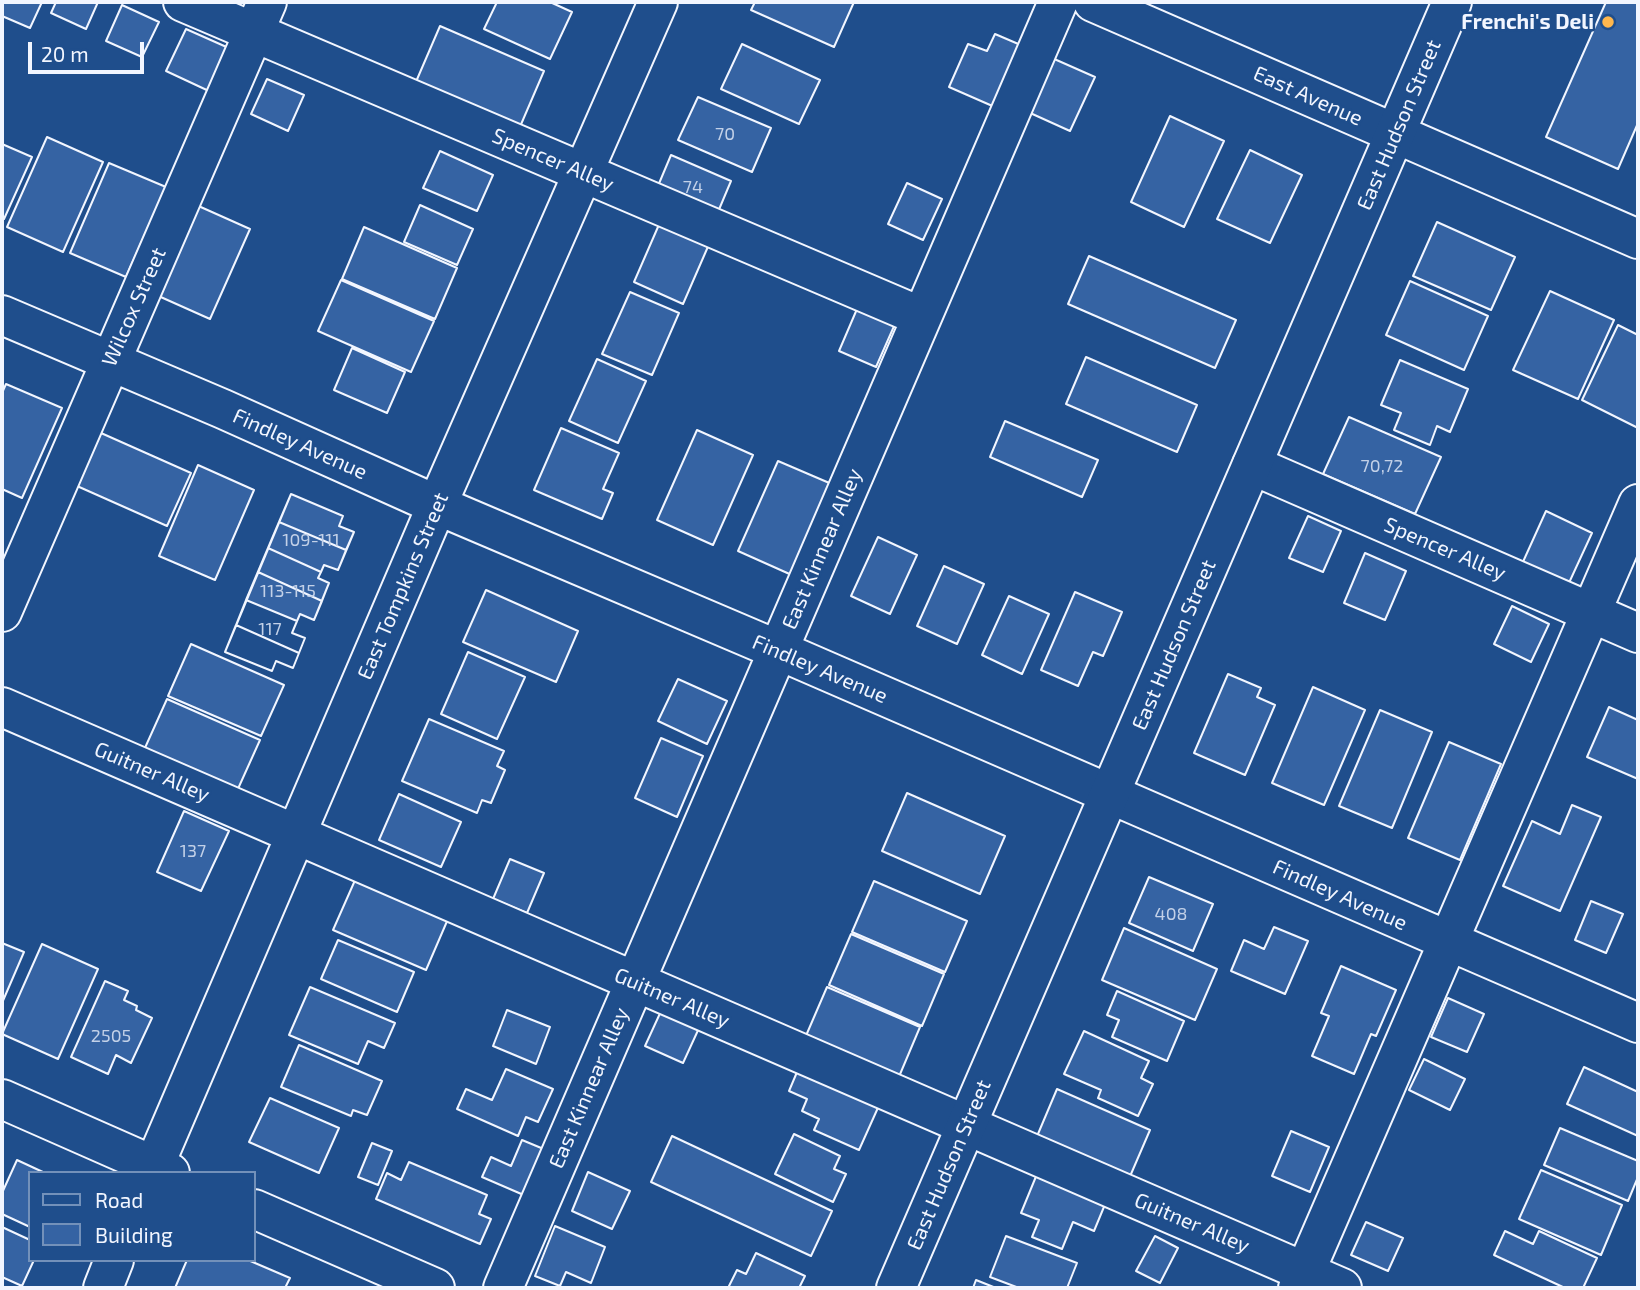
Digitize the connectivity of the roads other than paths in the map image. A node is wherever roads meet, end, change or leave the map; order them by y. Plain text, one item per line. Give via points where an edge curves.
1 (183, 2) edge
2 (658, 2) edge
3 (1058, 2) edge
4 (1093, 2) edge
5 (1452, 2) edge
6 (260, 17) edge
7 (1395, 134) junction
8 (584, 173) junction
9 (1638, 239) edge
10 (2, 315) edge
11 (922, 317) junction
12 (110, 361) junction
13 (1252, 466) junction
14 (1638, 504) edge
15 (437, 505) junction
16 (2, 612) edge
17 (1591, 612) junction
18 (1638, 633) edge
19 (778, 650) junction
20 (2, 707) edge
21 (1109, 794) junction
22 (296, 834) junction
23 (1448, 942) junction
24 (635, 982) junction
25 (1638, 1023) edge
26 (2, 1099) edge
27 (966, 1125) junction
28 (158, 1170) edge
29 (256, 1210) edge
30 (113, 1262) edge
31 (1301, 1280) edge
32 (103, 1288) edge
33 (435, 1288) edge
34 (502, 1288) edge
35 (896, 1288) edge
36 (1342, 1288) edge

1 - 6 street, Spencer Alley
2 - 8 street, East Tompkins Street
3 - 11 street, East Kinnear Alley
4 - 7 street, East Avenue
5 - 7 street, East Hudson Street
6 - 8 street, Spencer Alley
6 - 12 street, Wilcox Street
7 - 9 street, East Avenue
7 - 13 street, East Hudson Street
8 - 11 street, Spencer Alley
8 - 15 street, East Tompkins Street
10 - 12 street, Findley Avenue
11 - 19 street, East Kinnear Alley
12 - 15 street, Findley Avenue
12 - 16 street, Wilcox Street
13 - 17 street, Spencer Alley
13 - 21 street, East Hudson Street
14 - 17 street
15 - 19 street, Findley Avenue
15 - 22 street, East Tompkins Street
17 - 18 street, Spencer Alley
17 - 23 street
19 - 21 street, Findley Avenue
19 - 24 street, East Kinnear Alley
20 - 22 street, Guitner Alley
21 - 23 street, Findley Avenue
21 - 27 street, East Hudson Street
22 - 24 street, Guitner Alley
22 - 28 street, East Tompkins Street
23 - 25 street, Findley Avenue
23 - 31 street
24 - 27 street, Guitner Alley
24 - 34 street, East Kinnear Alley
26 - 28 street
27 - 31 street, Guitner Alley
27 - 35 street, East Hudson Street
29 - 33 street
30 - 32 street
31 - 36 street, Guitner Alley

